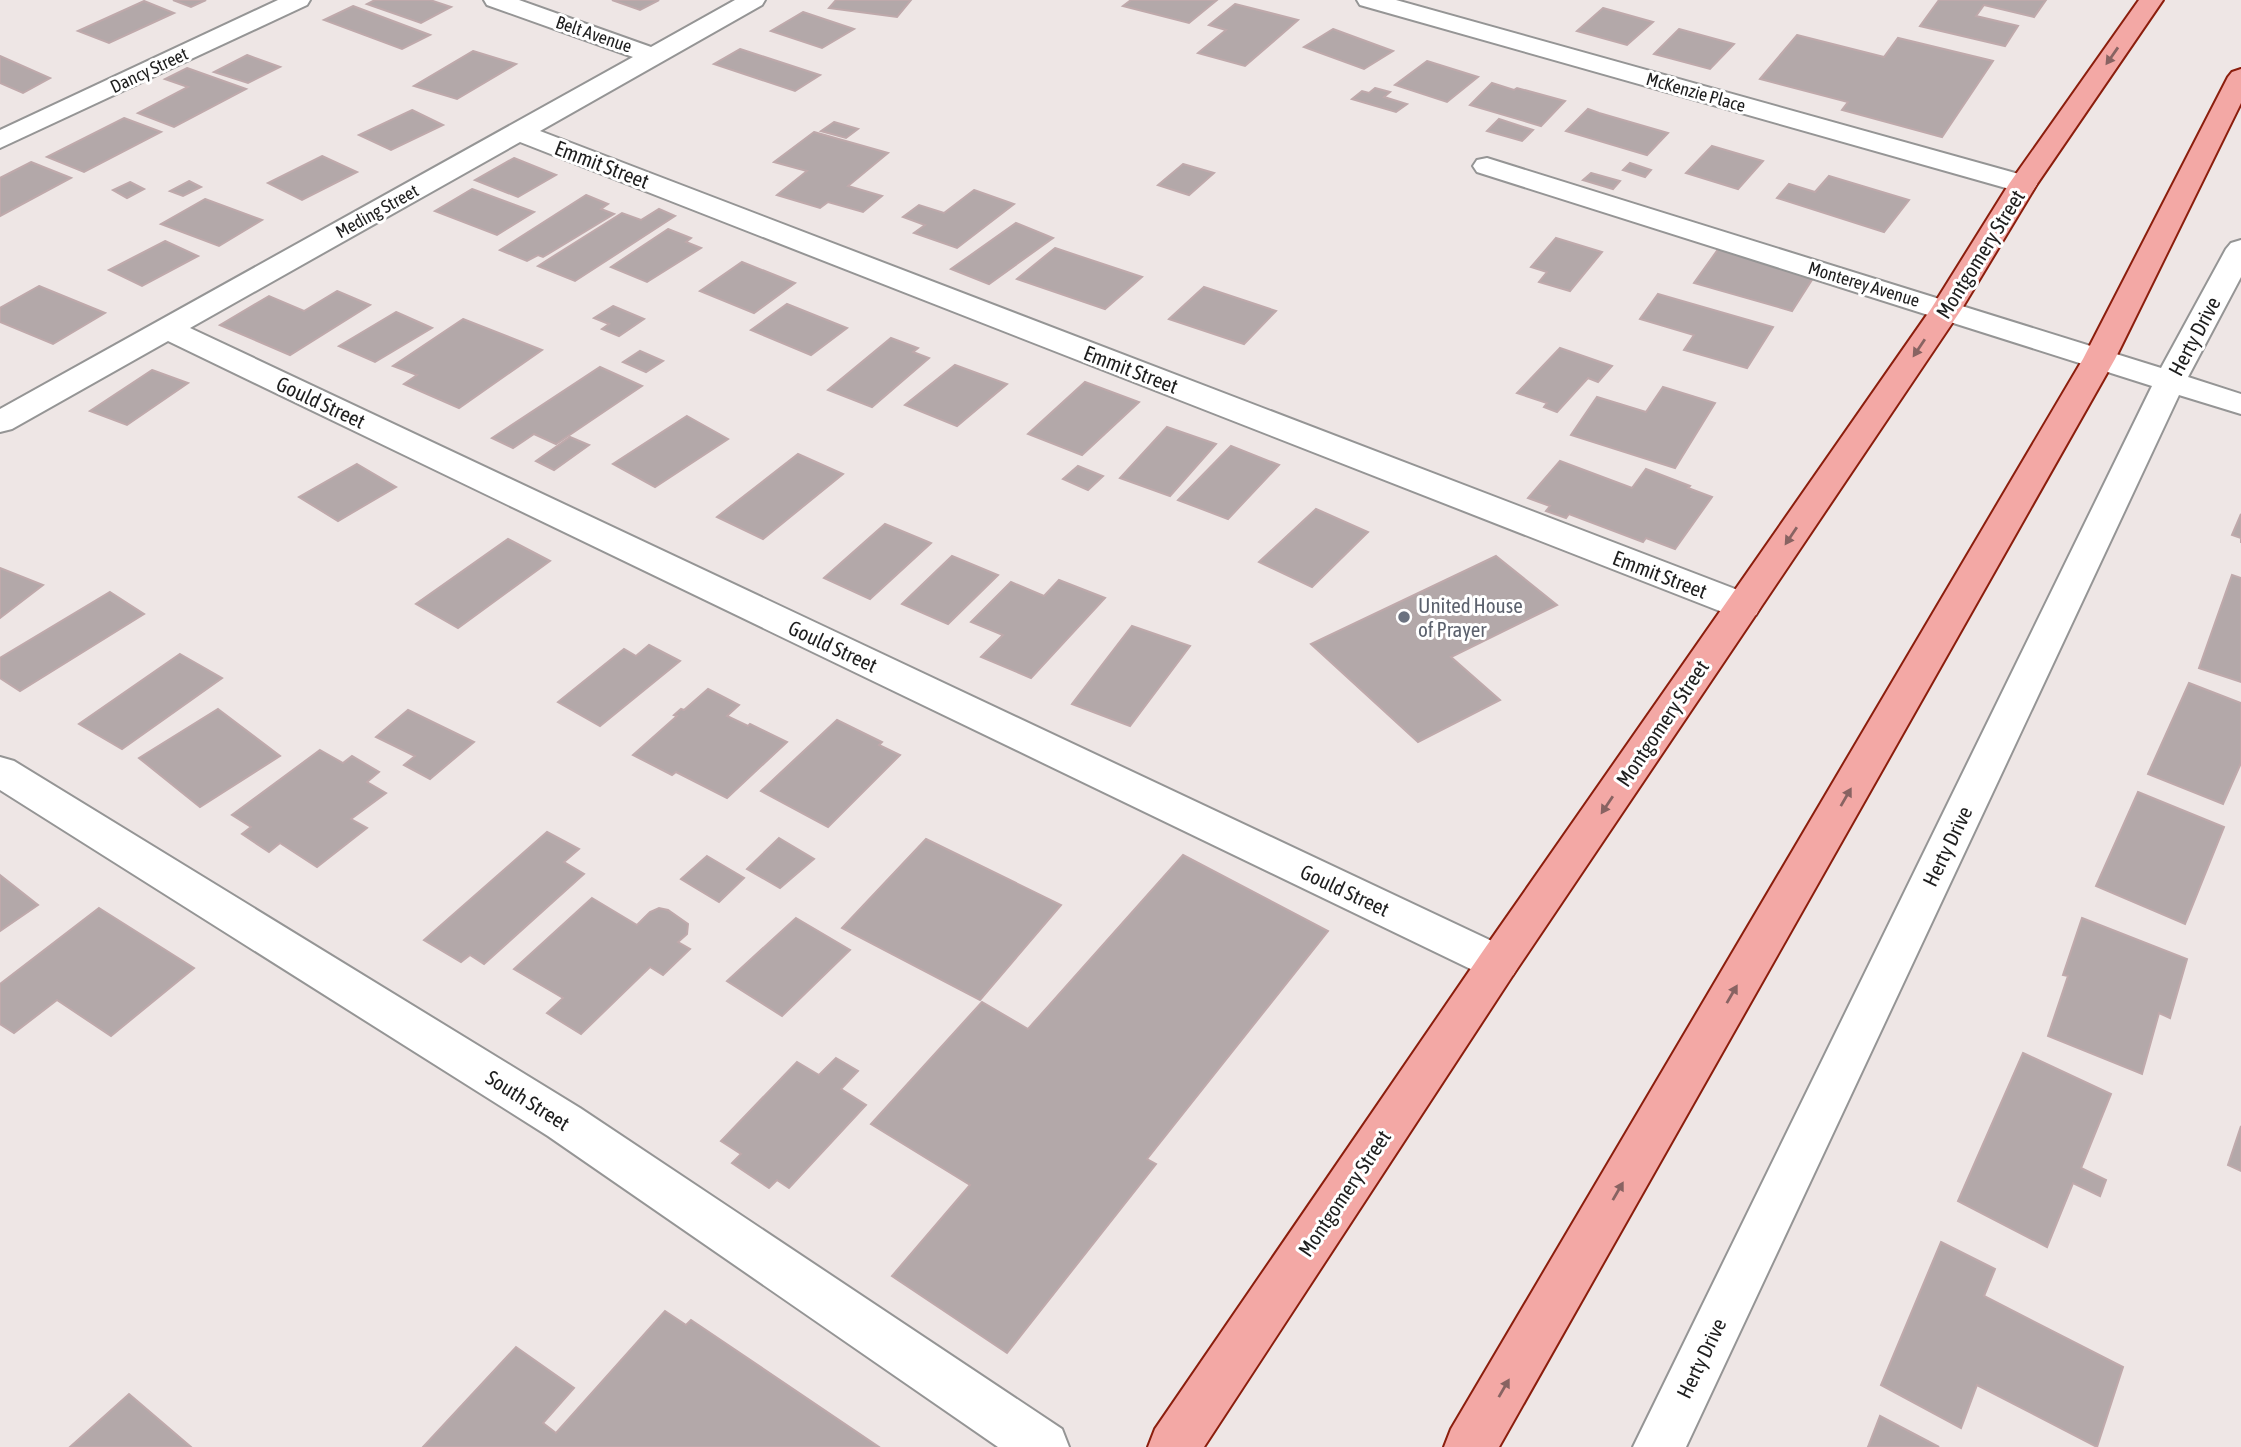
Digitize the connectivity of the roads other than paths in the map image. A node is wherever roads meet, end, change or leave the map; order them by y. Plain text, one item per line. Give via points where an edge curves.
1 (298, 0) edge
2 (496, 0) edge
3 (753, 0) edge
4 (1369, 0) edge
5 (2151, 0) edge
6 (651, 54) junction
7 (2241, 77) edge
8 (519, 132) junction
9 (0, 140) edge
10 (1486, 166) dead end
11 (2023, 184) junction
12 (2241, 249) edge
13 (1946, 310) junction
14 (168, 328) junction
15 (2099, 359) junction
16 (2170, 381) junction
17 (2241, 404) edge
18 (0, 422) edge
19 (1743, 606) junction
20 (0, 771) edge
21 (1498, 962) junction
22 (1043, 1447) edge
23 (1174, 1447) edge
24 (1470, 1447) edge
25 (1659, 1447) edge

1 - 9 street, Dancy Street
2 - 6 street, Belt Avenue
3 - 6 street, Meding Street
4 - 11 street, McKenzie Place
5 -> 11 main road, Montgomery Street
6 - 8 street, Meding Street
7 - 15 main road
8 - 14 street, Meding Street
8 - 19 street, Emmit Street
10 - 13 street, Monterey Avenue
11 - 13 main road, Montgomery Street
12 - 16 street, Herty Drive
13 - 15 street, Monterey Avenue
13 -> 19 main road, Montgomery Street
14 - 18 street, Meding Street
14 - 21 street, Gould Street
15 - 16 street, Monterey Avenue
24 -> 15 main road
16 - 17 street, Monterey Avenue
16 - 25 street, Herty Drive
19 -> 21 main road, Montgomery Street
20 - 22 street, South Street via 564,1122
21 - 23 main road, Montgomery Street

